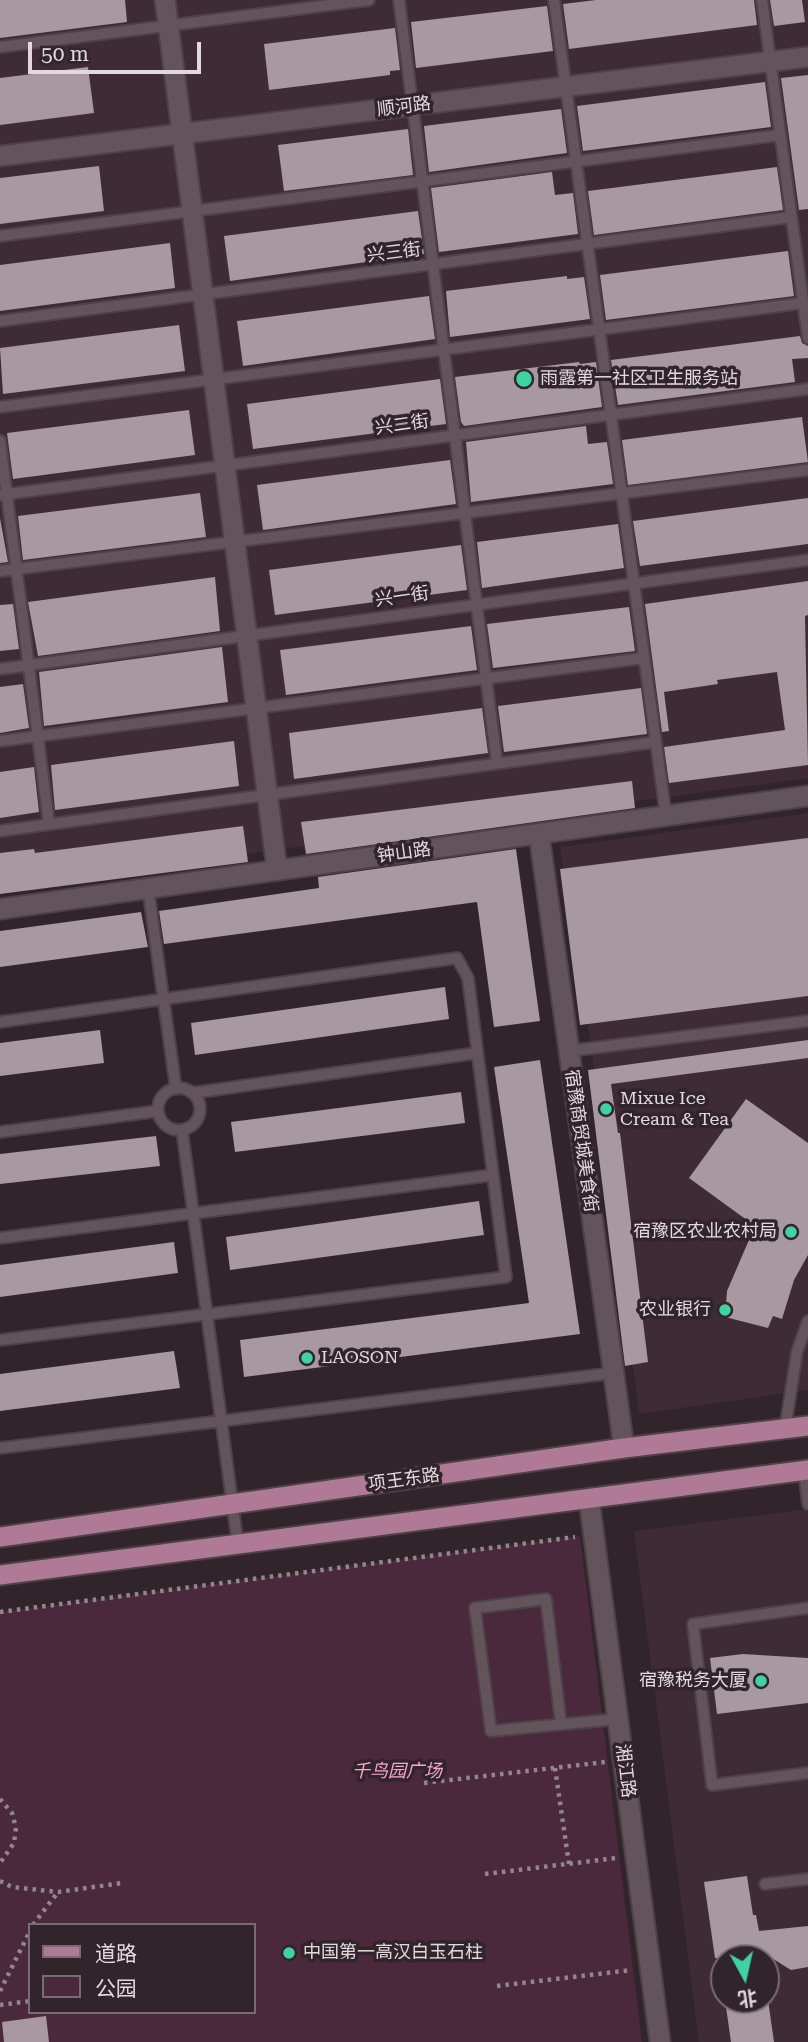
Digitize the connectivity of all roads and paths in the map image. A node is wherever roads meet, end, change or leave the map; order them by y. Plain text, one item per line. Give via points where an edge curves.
1 (165, 0) edge
2 (369, 0) edge
3 (399, 0) edge
4 (554, 0) edge
5 (762, 0) edge
6 (168, 26) junction
7 (0, 47) edge
8 (808, 57) edge
9 (770, 62) junction
10 (566, 87) junction
11 (412, 106) junction
12 (182, 134) junction
13 (780, 135) junction
14 (0, 156) edge
15 (576, 162) junction
16 (422, 181) junction
17 (192, 211) junction
18 (792, 217) junction
19 (0, 236) edge
20 (588, 245) junction
21 (433, 266) junction
22 (203, 295) junction
23 (803, 303) junction
24 (0, 321) edge
25 (599, 330) junction
26 (808, 338) edge
27 (444, 349) junction
28 (214, 379) junction
29 (808, 389) edge
30 (0, 407) edge
31 (611, 415) junction
32 (455, 435) junction
33 (0, 441) edge
34 (225, 466) junction
35 (808, 470) edge
36 (622, 493) junction
37 (3, 495) edge
38 (465, 513) junction
39 (235, 542) junction
40 (808, 560) edge
41 (16, 569) junction
42 (0, 572) edge
43 (634, 583) junction
44 (477, 605) junction
45 (247, 636) junction
46 (644, 658) junction
47 (29, 665) junction
48 (0, 669) edge
49 (486, 678) junction
50 (256, 708) junction
51 (38, 736) junction
52 (0, 741) edge
53 (656, 742) junction
54 (497, 763) junction
55 (267, 794) junction
56 (808, 796) edge
57 (666, 816) junction
58 (49, 824) junction
59 (0, 831) edge
60 (539, 834) junction
61 (277, 870) junction
62 (148, 888) junction
63 (0, 909) edge
64 (164, 999) junction
65 (808, 1021) edge
66 (0, 1022) edge
67 (569, 1051) junction
68 (477, 1053) junction
69 (177, 1089) junction
70 (192, 1093) junction
71 (158, 1111) junction
72 (182, 1130) junction
73 (0, 1132) edge
74 (493, 1175) junction
75 (193, 1213) junction
76 (0, 1238) edge
77 (207, 1314) junction
78 (808, 1321) edge
79 (0, 1340) edge
80 (613, 1373) junction
81 (221, 1421) junction
82 (808, 1426) edge
83 (785, 1429) junction
84 (0, 1448) edge
85 (624, 1448) junction
86 (806, 1470) edge
87 (589, 1499) junction
88 (808, 1504) edge
89 (232, 1505) junction
90 (0, 1537) edge
91 (581, 1544) dead end
92 (238, 1545) junction
93 (0, 1575) edge
94 (808, 1608) edge
95 (0, 1612) edge
96 (611, 1720) junction
97 (561, 1724) junction
98 (616, 1760) junction
99 (555, 1768) junction
100 (808, 1773) edge
101 (609, 1775) dead end
102 (424, 1783) dead end
103 (0, 1799) edge
104 (618, 1844) dead end
105 (627, 1857) junction
106 (0, 1863) edge
107 (569, 1864) junction
108 (621, 1870) dead end
109 (485, 1874) dead end
110 (808, 1879) edge
111 (0, 1881) edge
112 (122, 1883) dead end
113 (765, 1884) dead end
114 (58, 1892) junction
115 (35, 1923) edge
116 (28, 1935) edge
117 (632, 1957) dead end
118 (642, 1969) junction
119 (634, 1982) dead end
120 (497, 1986) dead end
121 (0, 1991) edge
122 (28, 2001) edge
123 (0, 2005) edge
124 (660, 2042) edge

1 - 6 street
2 - 6 lane
3 - 11 lane
4 - 10 lane
5 - 9 lane
6 - 7 lane
6 - 12 street
8 - 9 street, 顺河路
9 - 10 street, 顺河路
9 - 13 lane
10 - 11 street, 顺河路
10 - 15 lane
11 - 12 street, 顺河路
11 - 16 lane
12 - 14 street, 顺河路
12 - 17 street
13 - 15 lane
13 - 18 lane
15 - 16 lane
15 - 20 lane
16 - 17 lane
16 - 21 lane
17 - 19 lane
17 - 22 street
18 - 20 lane, 兴三街
18 - 23 lane
20 - 21 lane, 兴三街
20 - 25 lane
21 - 22 lane, 兴三街
21 - 27 lane
22 - 24 lane, 兴三街
22 - 28 street
23 - 25 lane
23 - 26 lane
25 - 27 lane
25 - 31 lane
27 - 28 lane
27 - 32 lane
28 - 30 lane
28 - 34 street
29 - 31 lane, 兴二街
31 - 32 lane, 兴二街
31 - 36 lane
32 - 34 lane, 兴二街
32 - 38 lane
33 - 37 lane
34 - 37 lane, 兴二街
34 - 39 street
35 - 36 lane
36 - 38 lane
36 - 43 lane
37 - 41 lane
38 - 39 lane
38 - 44 lane
39 - 41 lane
39 - 45 street
40 - 43 lane, 兴一街
41 - 42 lane
41 - 47 lane
43 - 44 lane, 兴一街
43 - 46 lane
44 - 45 lane, 兴一街
44 - 49 lane
45 - 47 lane, 兴一街
45 - 50 street
46 - 49 lane
46 - 53 lane
47 - 48 lane, 兴一街
47 - 51 lane
49 - 50 lane
49 - 54 lane
50 - 51 lane
50 - 55 street
51 - 52 lane
51 - 58 lane
53 - 54 lane
53 - 57 lane
54 - 55 lane
55 - 58 lane
55 - 61 street
56 - 57 street, 钟山路
57 - 60 street, 钟山路
58 - 59 lane
60 - 61 street, 钟山路
60 - 67 street, 宿豫商贸城美食街
61 - 62 street, 钟山路
62 - 63 street, 钟山路
62 - 64 lane
64 - 66 lane
64 - 68 lane via 457,958 468,978
64 - 69 lane
65 - 67 lane
67 - 80 street, 宿豫商贸城美食街
68 - 70 lane
68 - 74 lane
69 - 70 lane
69 - 71 lane via 162,1098
70 - 72 lane via 200,1111 194,1123
71 - 72 lane via 164,1123
71 - 73 lane
72 - 75 lane
74 - 75 lane
74 - 77 lane via 506,1277
75 - 76 lane
75 - 77 lane
77 - 79 lane
77 - 81 lane
78 - 83 lane via 797,1352
80 - 81 lane
80 - 85 street, 宿豫商贸城美食街
81 - 84 lane
81 - 89 lane
82 - 83 main road, 项王东路
83 - 85 main road, 项王东路
85 - 89 main road, 项王东路
86 - 87 main road
86 - 88 lane
87 - 92 main road
87 - 96 street, 湘江路
89 - 90 main road, 项王东路
89 - 92 lane
91 - 95 path via 580,1536
92 - 93 main road
94 - 100 lane via 693,1625 712,1785
96 - 97 lane
96 - 98 street, 湘江路
96 - 98 path
97 - 97 lane via 491,1731 475,1608 546,1599
98 - 99 path
98 - 101 path
98 - 105 street, 湘江路
99 - 102 path
99 - 107 path
103 - 106 path via 12,1813 16,1828 14,1843
104 - 105 path
105 - 107 path
105 - 108 path
105 - 118 street, 湘江路
107 - 109 path
110 - 113 lane
111 - 114 path via 12,1887
112 - 114 path
114 - 115 path
116 - 121 path
117 - 118 path
118 - 119 path
118 - 120 path
118 - 124 street, 湘江路
122 - 123 path

